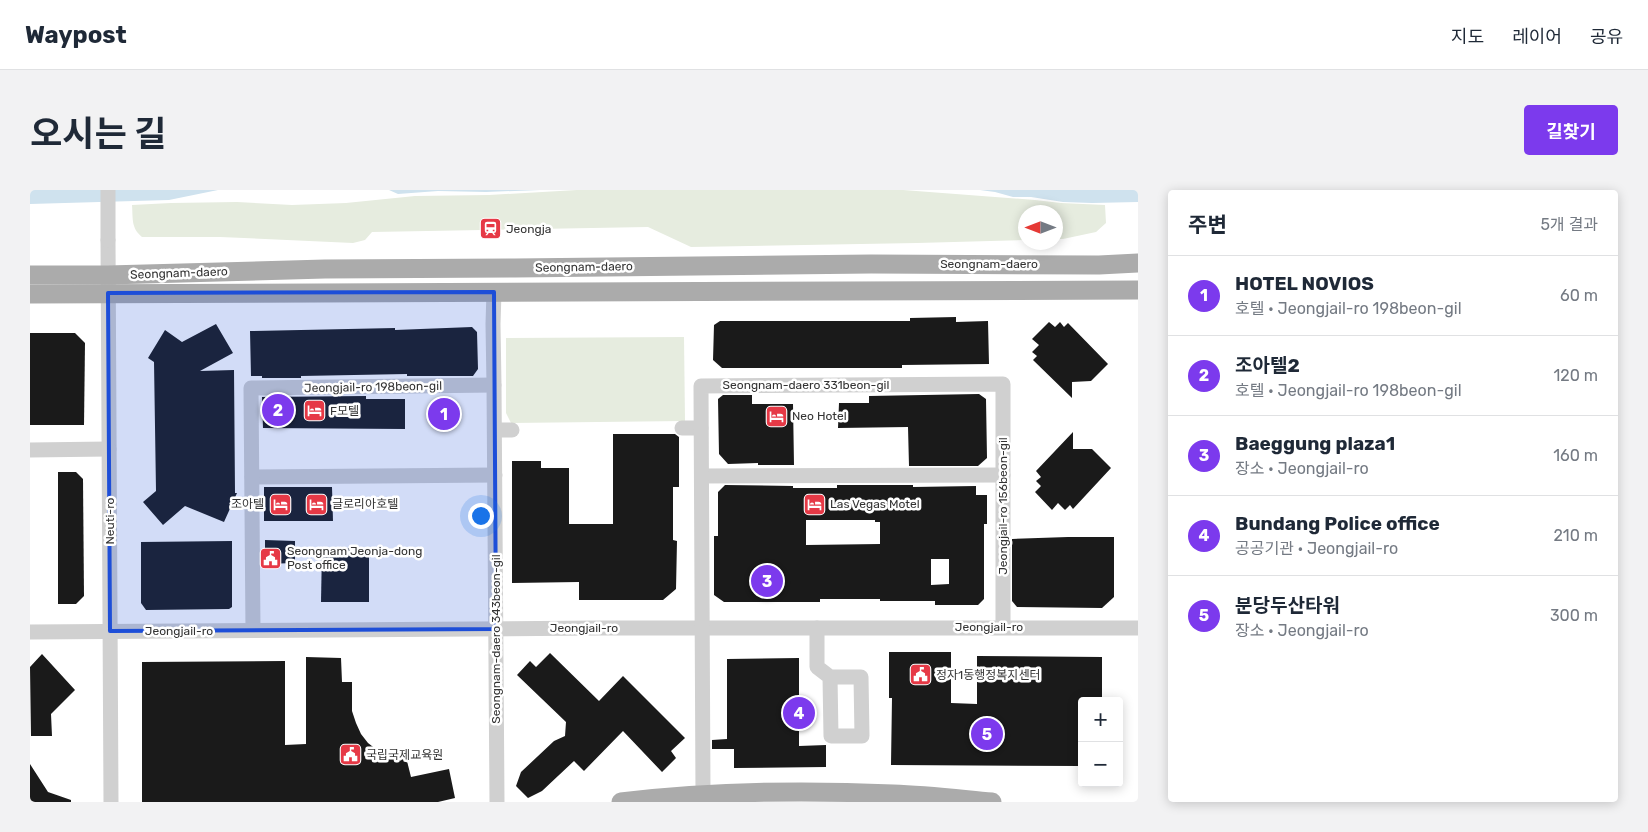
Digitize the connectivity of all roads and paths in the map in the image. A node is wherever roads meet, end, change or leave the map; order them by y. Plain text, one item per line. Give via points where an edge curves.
1 (108, 190) edge
2 (1138, 263) edge
3 (30, 276) edge
4 (108, 284) junction
5 (1138, 290) edge
6 (494, 292) junction
7 (30, 294) edge
8 (1003, 384) joint
9 (494, 385) junction
10 (682, 428) dead end
11 (701, 428) junction
12 (494, 430) junction
13 (512, 430) dead end
14 (109, 449) junction
15 (30, 450) edge
16 (495, 475) junction
17 (1003, 475) junction
18 (702, 476) junction
19 (252, 477) junction
20 (1003, 627) junction
21 (702, 628) junction
22 (817, 628) junction
23 (1138, 628) edge
24 (496, 629) junction
25 (253, 630) junction
26 (110, 631) junction
27 (30, 632) edge
28 (830, 677) dead end
29 (703, 795) junction
30 (111, 802) edge
31 (497, 802) edge
32 (621, 802) edge
33 (992, 802) edge

1 - 4 street, Neuti-ro, bridge
2 - 4 main road, Seongnam-daero via 325,269
3 - 4 main road, Seongnam-daero
4 - 6 main road, Seongnam-daero
4 - 7 main road, Seongnam-daero
4 - 14 street, Neuti-ro
5 - 6 main road, Seongnam-daero
6 - 9 street, Seongnam-daero 343beon-gil
8 - 11 street, Seongnam-daero 331beon-gil via 701,386
8 - 17 street, Jeongjail-ro 156beon-gil
9 - 12 street, Seongnam-daero 343beon-gil
9 - 19 street, Jeongjail-ro 198beon-gil via 251,388
10 - 11 street
11 - 18 street, Seongnam-daero 331beon-gil
12 - 13 street
12 - 16 street, Seongnam-daero 343beon-gil
14 - 15 street
14 - 26 street, Neuti-ro
16 - 19 street
16 - 24 street, Seongnam-daero 343beon-gil
17 - 18 street
17 - 20 street, Jeongjail-ro 156beon-gil
18 - 21 street, Seongnam-daero 331beon-gil
19 - 25 street, Jeongjail-ro 198beon-gil
20 - 22 street, Jeongjail-ro
20 - 23 street, Jeongjail-ro
21 - 22 street, Jeongjail-ro
21 - 24 street, Jeongjail-ro
21 - 29 street, Seongnam-daero 331beon-gil
22 - 28 street via 817,667
24 - 25 street, Jeongjail-ro
24 - 31 street, Seongnam-daero 343beon-gil
25 - 26 street, Jeongjail-ro
26 - 27 street, Jeongjail-ro
26 - 30 street, Neuti-ro
29 - 32 main road
29 - 33 main road via 773,792 894,794

